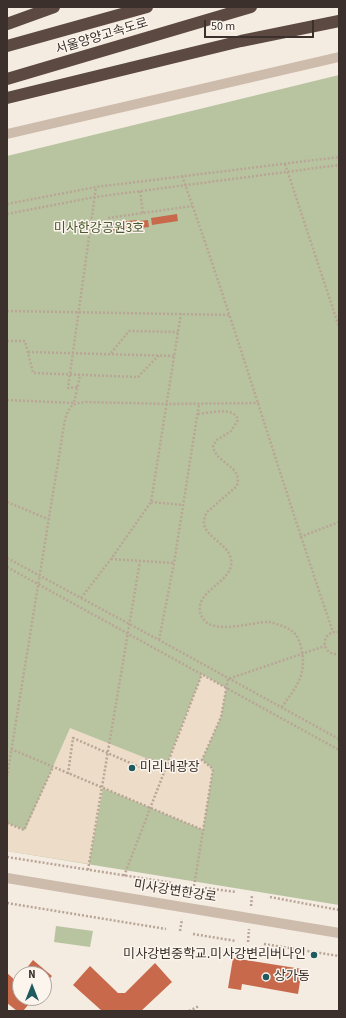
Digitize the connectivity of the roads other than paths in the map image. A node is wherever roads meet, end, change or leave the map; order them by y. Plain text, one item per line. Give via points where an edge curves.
1 (54, 7) edge
2 (147, 7) edge
3 (251, 7) edge
4 (339, 21) edge
5 (7, 24) edge
6 (7, 46) edge
7 (339, 57) edge
8 (7, 79) edge
9 (7, 98) edge
10 (7, 134) edge
11 (7, 878) edge
12 (339, 933) edge

1 - 5 highway
2 - 6 highway, 서울양양고속도로
3 - 8 highway, 서울양양고속도로
4 - 9 highway
7 - 10 street
11 - 12 street, 미사강변한강로

